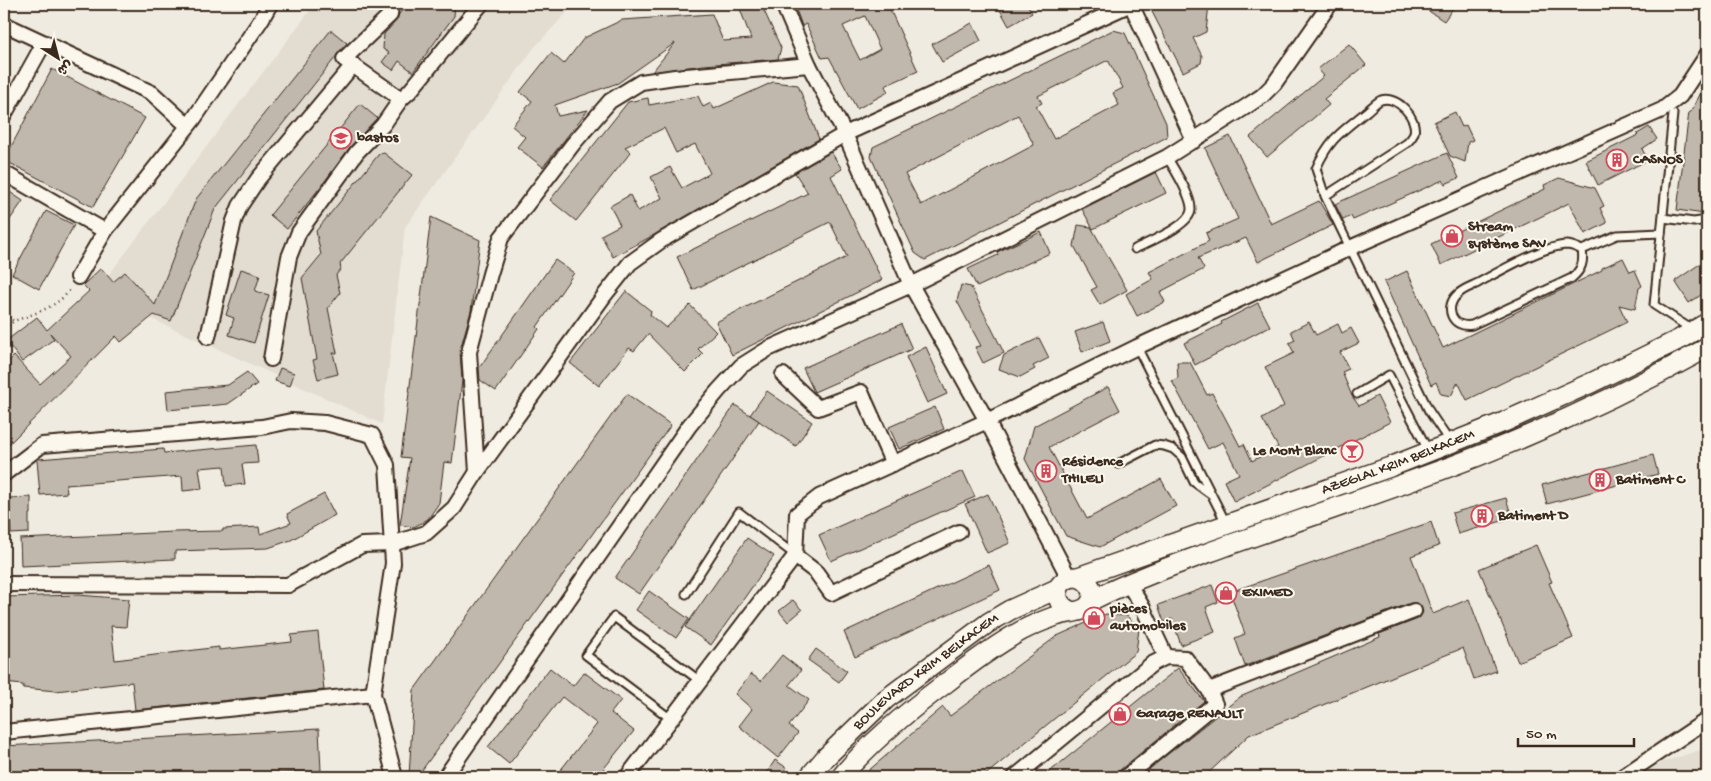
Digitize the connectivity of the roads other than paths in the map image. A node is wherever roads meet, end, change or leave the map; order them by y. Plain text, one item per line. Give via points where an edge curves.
1 (270, 4) edge
2 (391, 4) edge
3 (481, 4) edge
4 (783, 4) edge
5 (1330, 4) edge
6 (4, 24) edge
7 (44, 43) junction
8 (1707, 55) edge
9 (353, 65) junction
10 (809, 65) junction
11 (401, 99) junction
12 (1674, 114) dead end
13 (4, 115) edge
14 (188, 126) junction
15 (846, 134) junction
16 (1194, 141) junction
17 (1167, 156) junction
18 (4, 173) edge
19 (1326, 196) junction
20 (1663, 218) junction
21 (1707, 220) edge
22 (106, 231) junction
23 (1661, 233) junction
24 (1350, 248) junction
25 (1135, 249) dead end
26 (1582, 250) junction
27 (78, 278) road end
28 (910, 285) junction
29 (1700, 327) edge
30 (208, 337) dead end
31 (1137, 347) junction
32 (1707, 348) edge
33 (271, 358) dead end
34 (783, 374) dead end
35 (1357, 394) dead end
36 (987, 421) junction
37 (1450, 444) junction
38 (1429, 452) junction
39 (893, 464) junction
40 (1118, 464) dead end
41 (477, 472) junction
42 (4, 474) edge
43 (1212, 495) junction
44 (1226, 524) junction
45 (959, 532) dead end
46 (392, 544) junction
47 (795, 556) junction
48 (1068, 581) junction
49 (1128, 583) junction
50 (4, 584) edge
51 (686, 594) dead end
52 (1092, 600) junction
53 (1070, 611) junction
54 (1414, 611) dead end
55 (1166, 657) junction
56 (700, 681) junction
57 (1208, 690) junction
58 (373, 694) junction
59 (671, 719) junction
60 (1707, 720) edge
61 (4, 732) edge
62 (395, 777) edge
63 (445, 777) edge
64 (627, 777) edge
65 (809, 777) edge
66 (841, 777) edge
67 (1015, 777) edge
68 (1126, 777) edge
69 (1622, 777) edge

1 - 14 street
2 - 9 street via 390,15 344,59
3 - 11 street
4 - 10 street
5 - 16 street via 1274,84 1256,100
6 - 7 street
7 - 13 street
7 - 14 street via 152,93
8 - 24 street via 1683,91 1662,110
9 - 11 street
9 - 30 street via 258,179 240,206
10 - 15 street
10 - 41 street via 641,82 610,100 572,144 501,238 490,274 469,352
11 - 33 street via 383,125 357,152 299,232 289,257
12 - 20 lane
14 - 22 street
15 - 16 street via 1131,4
15 - 28 street
15 - 41 street via 662,240 630,263
16 - 17 street
17 - 25 lane via 1188,198 1191,210 1188,219
17 - 28 street
18 - 22 street
19 - 19 lane via 1408,143 1414,133 1413,122 1405,109 1393,100 1381,100 1336,135 1316,169
19 - 24 lane
20 - 21 lane via 1694,222
20 - 23 lane
22 - 27 street
23 - 26 lane via 1617,235
23 - 29 lane via 1654,306
24 - 31 street
24 - 37 lane via 1429,411
26 - 26 lane via 1569,245 1552,248 1511,266 1457,294 1450,314 1457,324 1472,325 1572,278 1580,271
28 - 36 street
28 - 63 street via 768,349 741,366 689,426
29 - 37 main road, AZEGLAL KRIM BELKACEM via 1593,382
31 - 36 street
31 - 43 lane
32 - 49 main road via 1579,413 1496,448
34 - 39 street via 818,408 861,392
35 - 38 lane via 1388,375
36 - 39 street
36 - 48 street
37 - 38 main road, AZEGLAL KRIM BELKACEM
38 - 44 main road, AZEGLAL KRIM BELKACEM
39 - 47 street via 818,497 796,514
40 - 43 lane via 1155,445 1164,446 1182,457 1194,482
41 - 46 street via 454,508 426,533
42 - 46 street via 42,444 262,427 291,421 325,423 372,435 387,465
43 - 44 lane
44 - 48 main road, AZEGLAL KRIM BELKACEM
45 - 47 street via 831,593 816,572
46 - 50 street via 362,545 288,585
46 - 58 street via 393,563
47 - 51 lane via 739,512
47 - 56 street
48 - 52 main road via 1088,582
48 - 53 main road via 1058,599
48 - 65 main road, BOULEVARD KRIM BELKACEM via 1010,610 932,664 886,699
49 - 52 main road
49 - 55 street
52 - 53 main road via 1079,612
53 - 66 main road via 1023,630 991,649 901,717
54 - 57 street
55 - 57 street via 1185,658
55 - 67 street via 1152,664
56 - 59 street
56 - 59 lane via 614,617 586,654
57 - 68 street via 1215,704
58 - 61 street
58 - 62 street
59 - 64 street
60 - 69 street

